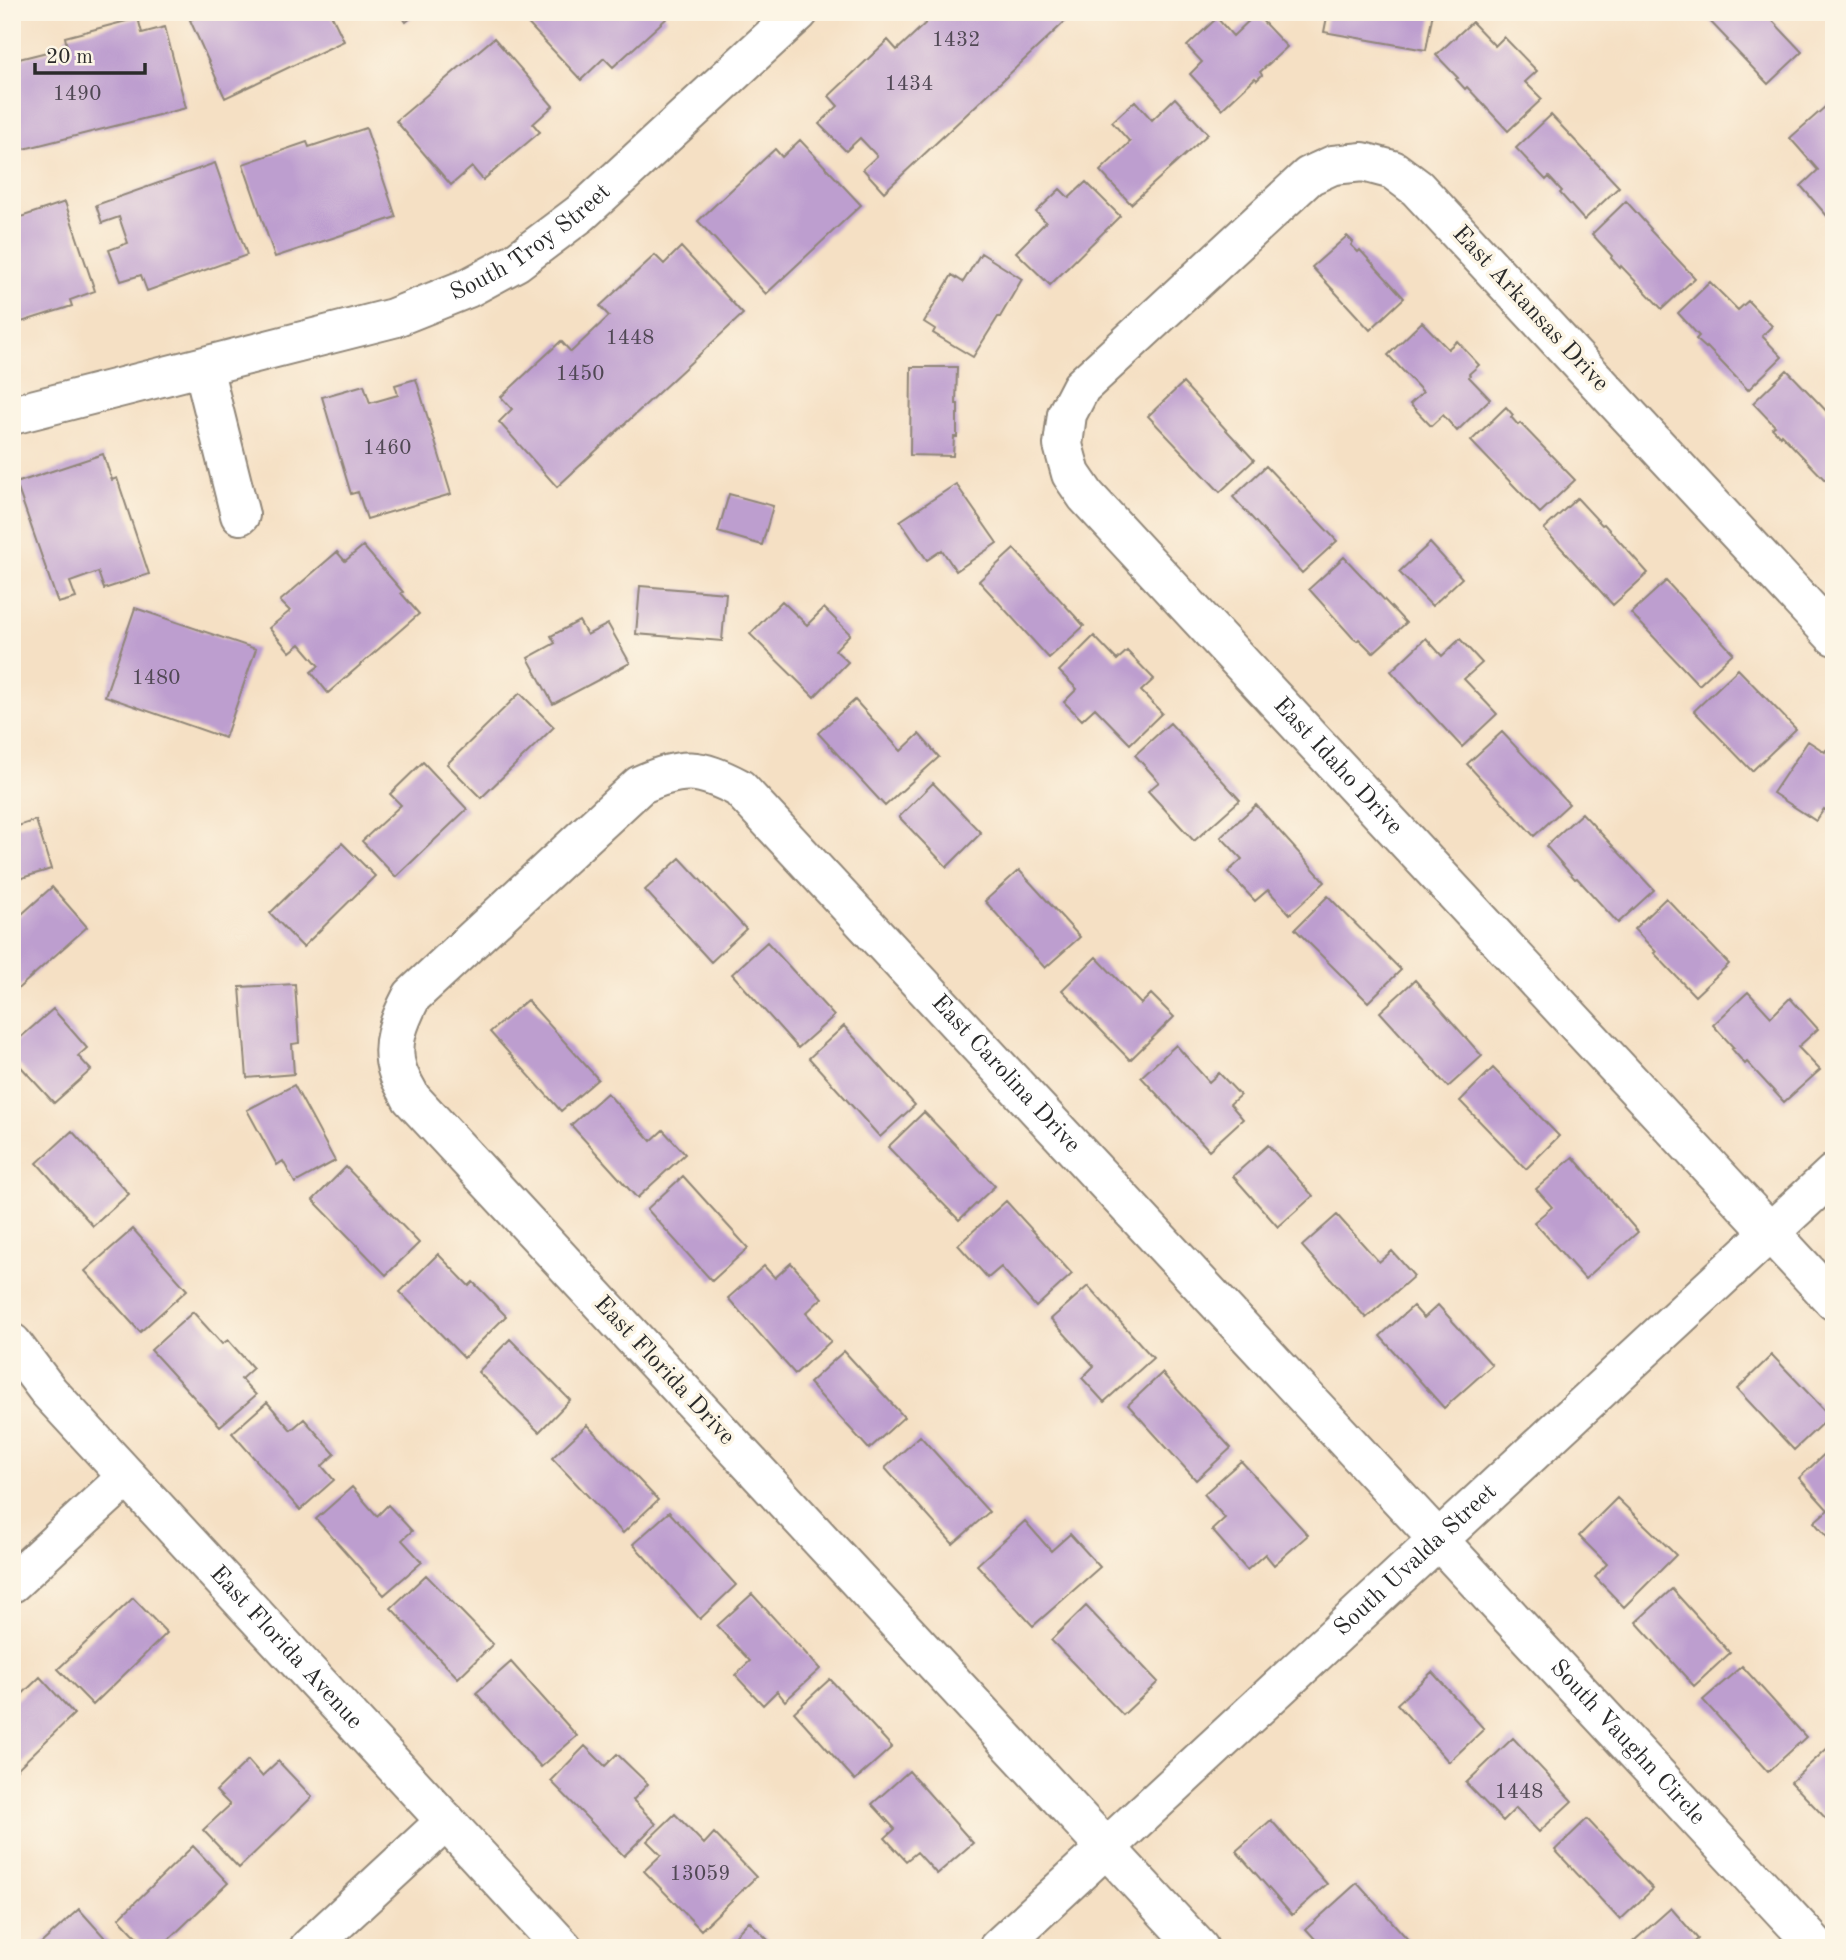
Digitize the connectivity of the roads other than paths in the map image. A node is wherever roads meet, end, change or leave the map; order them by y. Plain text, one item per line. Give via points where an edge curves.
1 (799, 12) edge
2 (1188, 286) joint
3 (202, 367) junction
4 (12, 415) edge
5 (240, 515) dead end
6 (1834, 636) edge
7 (536, 880) joint
8 (1834, 1173) edge
9 (1769, 1233) junction
10 (1834, 1301) edge
11 (12, 1343) edge
12 (127, 1477) junction
13 (1438, 1540) junction
14 (12, 1583) edge
15 (446, 1821) junction
16 (1106, 1848) junction
17 (309, 1948) edge
18 (563, 1948) edge
19 (998, 1948) edge
20 (1199, 1948) edge
21 (1818, 1948) edge

1 - 3 street, South Troy Street via 581,213 516,261 468,288 393,318
2 - 6 street, East Arkansas Drive via 1309,176 1333,165 1363,162 1393,170 1417,188
2 - 9 street, East Idaho Drive via 1081,387 1067,414 1063,445 1071,474 1095,506
3 - 4 street, South Troy Street
3 - 5 street
7 - 13 street, East Carolina Drive via 640,785 664,774 690,771 739,788
7 - 16 street, East Florida Drive via 412,996 398,1023 394,1049 397,1070 411,1098
8 - 9 street, South Uvalda Street
9 - 10 street, East Idaho Drive
9 - 13 street, South Uvalda Street
11 - 12 street, East Florida Avenue via 49,1392
12 - 14 street
12 - 15 street, East Florida Avenue
13 - 16 street, South Uvalda Street
13 - 21 street, South Vaughn Circle
15 - 17 street
15 - 18 street, East Florida Avenue
16 - 19 street, South Uvalda Street
16 - 20 street

